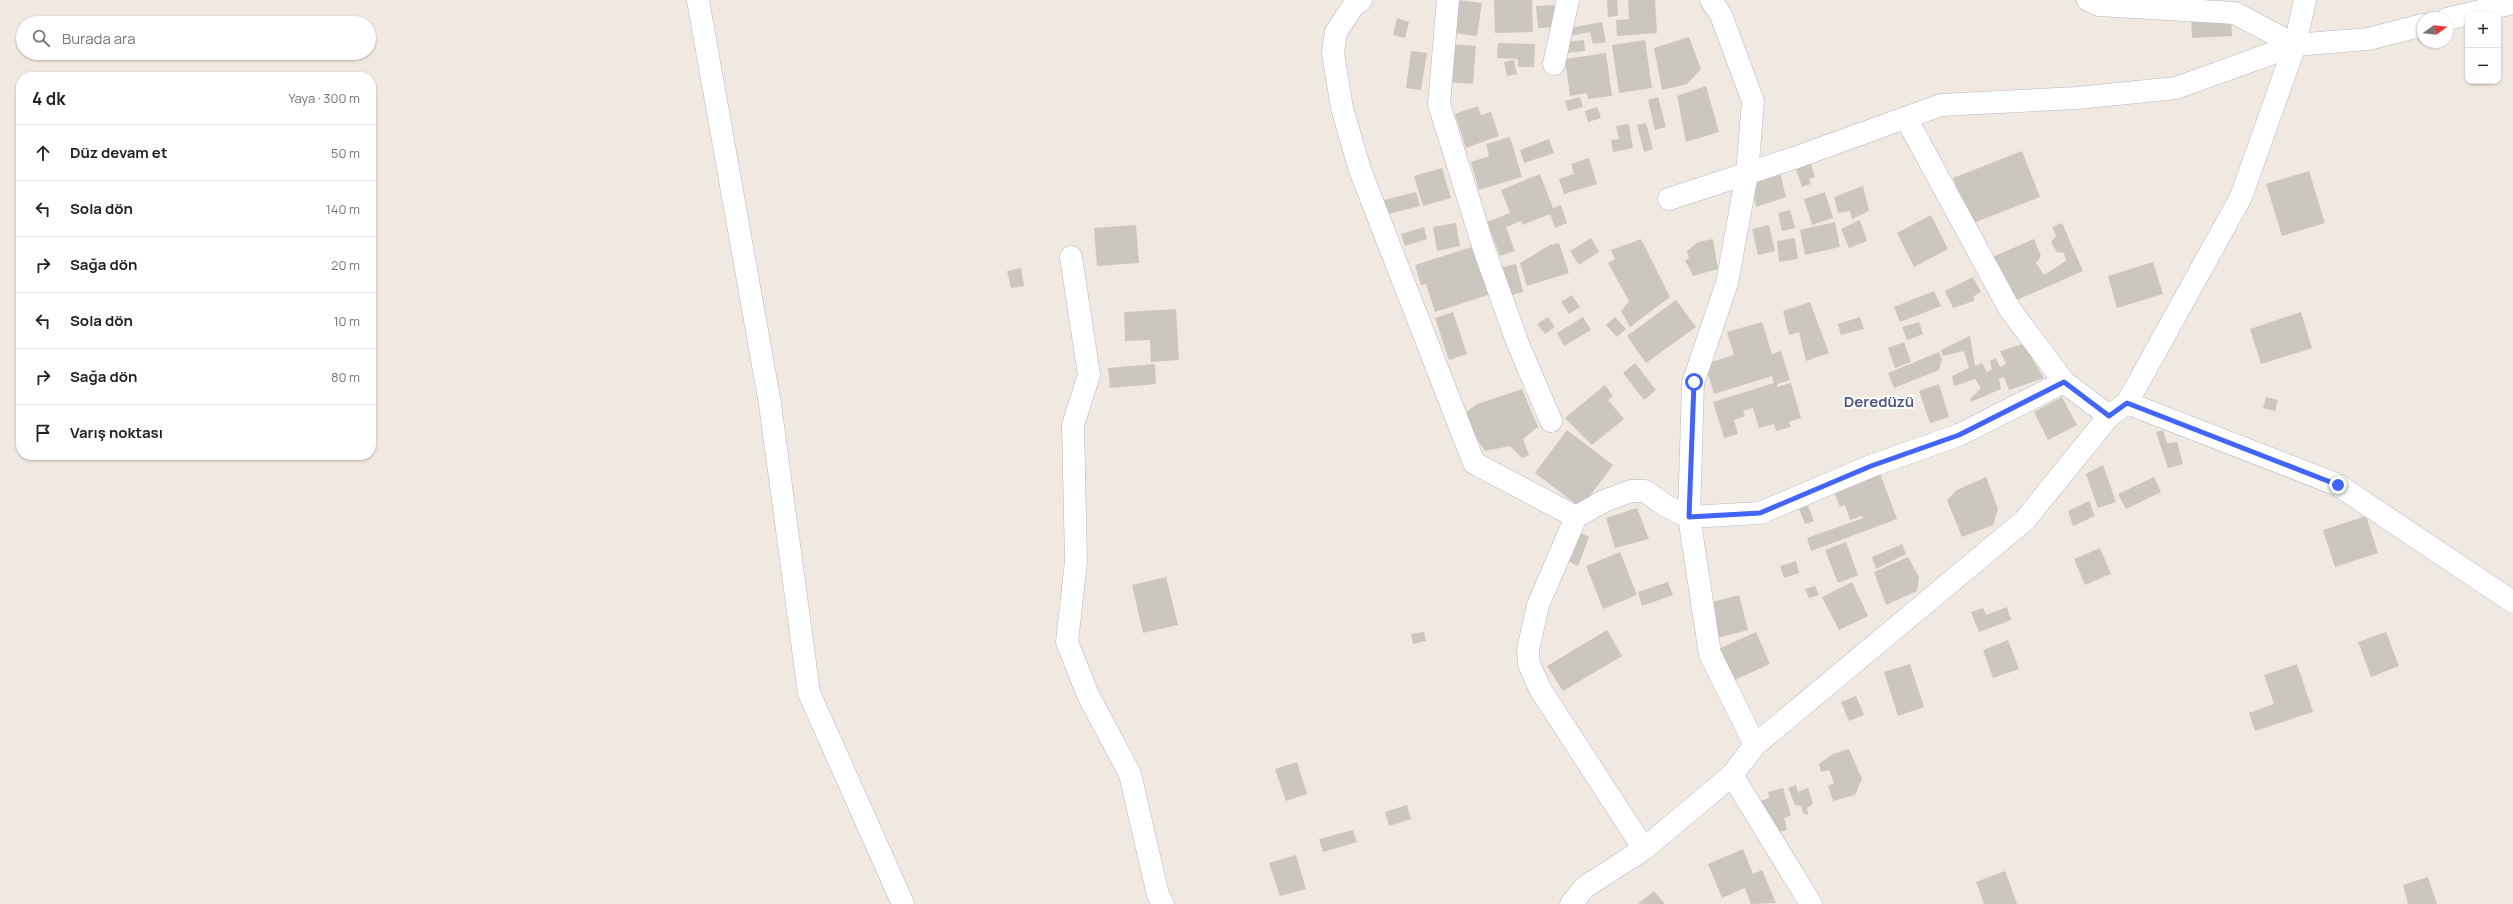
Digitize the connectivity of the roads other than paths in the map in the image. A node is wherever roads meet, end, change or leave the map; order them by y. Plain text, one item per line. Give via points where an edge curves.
1 (698, 0) edge
2 (1361, 0) edge
3 (1448, 0) edge
4 (1568, 0) edge
5 (1711, 0) edge
6 (2088, 0) edge
7 (2305, 0) edge
8 (2513, 3) edge
9 (2182, 5) edge
10 (2453, 18) edge
11 (2417, 27) edge
12 (2295, 45) junction
13 (1554, 64) dead end
14 (1906, 118) junction
15 (1747, 174) junction
16 (1669, 199) dead end
17 (1071, 257) dead end
18 (2064, 382) junction
19 (2127, 403) junction
20 (2109, 416) junction
21 (1551, 421) dead end
22 (1576, 517) junction
23 (1689, 517) junction
24 (2513, 602) edge
25 (1755, 745) junction
26 (1732, 775) junction
27 (1644, 848) junction
28 (903, 904) edge
29 (1163, 904) edge
30 (1571, 904) edge
31 (1811, 904) edge

1 - 28 street via 770,404 809,693
2 - 22 street via 1354,5 1336,32 1333,53 1342,108 1360,170 1474,463
3 - 21 street via 1439,104 1484,249 1518,344
4 - 13 street
5 - 15 street via 1721,15 1753,102
6 - 9 street via 2099,5
7 - 12 street
8 - 10 street
9 - 12 street via 2235,13
11 - 12 street via 2368,39
12 - 14 street via 2176,88 2077,98 1941,105
12 - 19 street via 2241,197
14 - 15 street
14 - 18 street via 2009,308
15 - 16 street
15 - 23 street via 1727,283 1694,382
17 - 29 street via 1089,374 1073,425 1076,561 1067,642 1088,695 1130,774 1158,895
18 - 20 street
18 - 23 street via 1959,435 1871,466 1760,513
19 - 20 street
19 - 24 street via 2338,485
20 - 25 street via 2025,520
22 - 23 street via 1604,501 1631,491 1645,491 1666,506
22 - 27 street via 1538,605 1528,650 1529,664 1540,689
23 - 25 street via 1710,654
25 - 26 street
26 - 27 street
26 - 31 street
27 - 30 street via 1585,887

